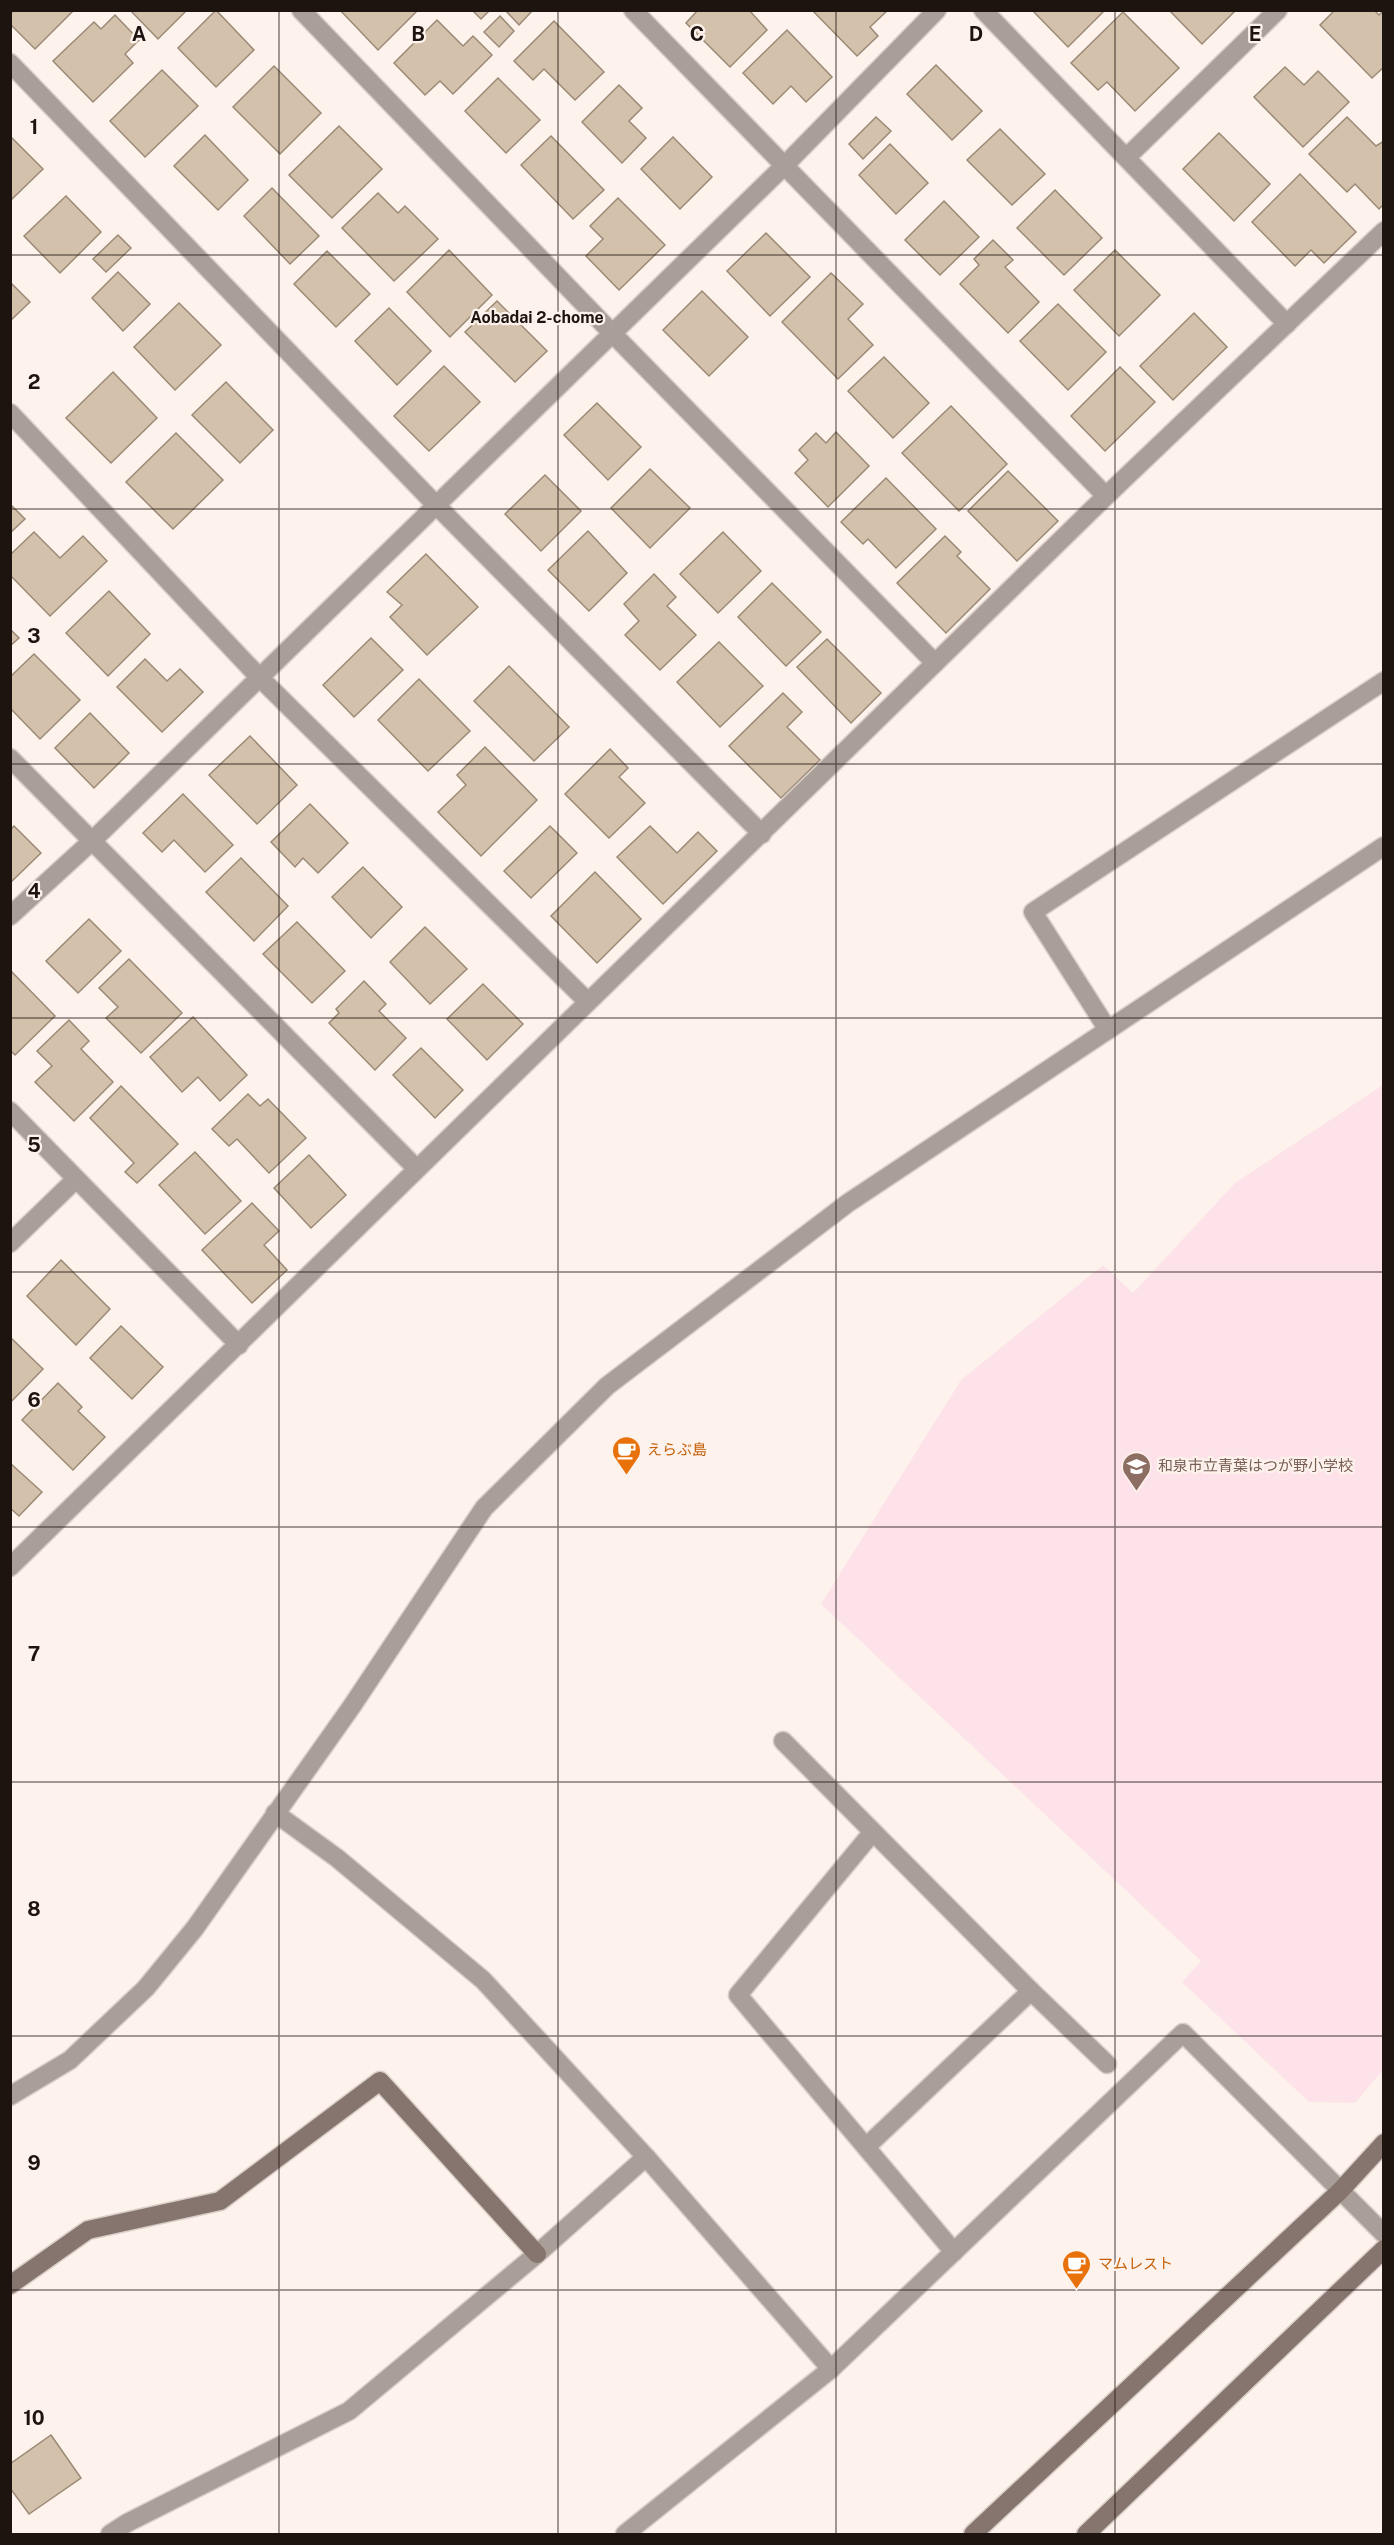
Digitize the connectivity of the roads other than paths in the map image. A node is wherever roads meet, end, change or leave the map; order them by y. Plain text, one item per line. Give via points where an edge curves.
1 (301, 10) edge
2 (633, 10) edge
3 (937, 10) edge
4 (983, 10) edge
5 (1278, 10) edge
6 (10, 63) edge
7 (1127, 157) junction
8 (784, 166) junction
9 (1383, 231) edge
10 (1287, 324) junction
11 (612, 334) junction
12 (10, 413) edge
13 (1106, 496) junction
14 (436, 505) junction
15 (935, 663) junction
16 (260, 678) junction
17 (1383, 681) edge
18 (10, 758) edge
19 (762, 834) junction
20 (92, 841) junction
21 (1383, 846) edge
22 (10, 916) edge
23 (587, 1001) junction
24 (1108, 1030) junction
25 (10, 1111) edge
26 (416, 1168) junction
27 (76, 1179) junction
28 (10, 1242) edge
29 (239, 1345) junction
30 (10, 1567) edge
31 (783, 1742) dead end
32 (275, 1813) junction
33 (872, 1833) junction
34 (1031, 1991) junction
35 (1107, 2064) dead end
36 (10, 2096) edge
37 (1383, 2143) edge
38 (866, 2147) junction
39 (646, 2157) junction
40 (1340, 2191) junction
41 (1383, 2234) edge
42 (1383, 2249) edge
43 (954, 2252) junction
44 (537, 2254) junction
45 (10, 2285) edge
46 (831, 2369) junction
47 (110, 2535) edge
48 (625, 2535) edge
49 (974, 2535) edge
50 (1086, 2535) edge

1 - 11 street
2 - 8 street
3 - 8 street
4 - 7 street
5 - 7 street
6 - 14 street
7 - 10 street
8 - 11 street
8 - 13 street
9 - 10 street
10 - 13 street
11 - 14 street
11 - 15 street
12 - 16 street
13 - 15 street
14 - 16 street
14 - 19 street
15 - 19 street
16 - 20 street
16 - 23 street
17 - 24 street via 1033,912
18 - 20 street
19 - 23 street
20 - 22 street
20 - 26 street
21 - 24 street
23 - 26 street
24 - 32 street via 848,1203 607,1386 484,1508 352,1707
25 - 27 street
26 - 29 street
27 - 28 street
27 - 29 street
29 - 30 street
31 - 33 street
32 - 36 street via 195,1928 146,1988 70,2060
32 - 39 street via 338,1858 483,1980
33 - 34 street
33 - 38 street via 738,1995
34 - 35 street
34 - 38 street
37 - 40 street
38 - 43 street
39 - 44 street
39 - 46 street
40 - 41 street
40 - 43 street via 1184,2033
40 - 49 street
42 - 50 street
43 - 46 street
44 - 45 street via 380,2081 220,2201 88,2230
44 - 47 street via 349,2411
46 - 48 street

